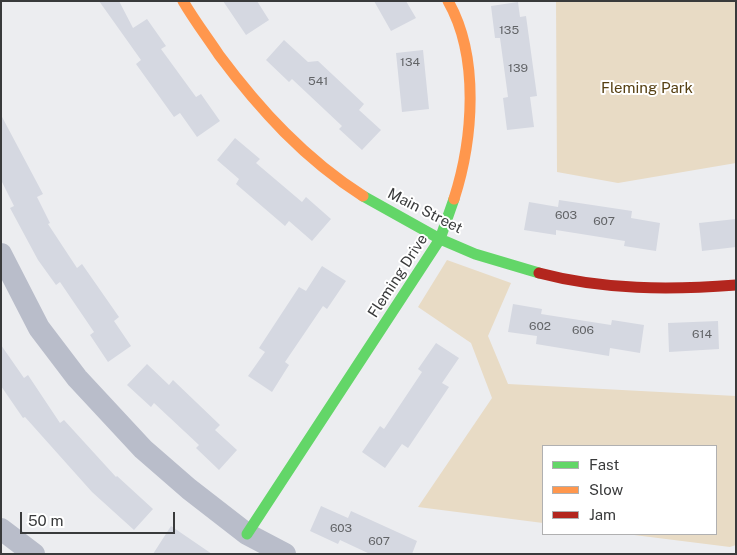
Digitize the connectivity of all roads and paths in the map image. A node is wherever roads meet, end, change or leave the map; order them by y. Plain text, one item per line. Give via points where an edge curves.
1 (183, 1) edge
2 (448, 1) edge
3 (440, 239) junction
4 (1, 254) edge
5 (736, 285) edge
6 (1, 529) edge
7 (247, 534) junction
8 (34, 554) edge
9 (285, 554) edge

1 - 3 street, Main Street via 248,94 286,135 361,195
2 - 3 street, Fleming Drive via 460,23 469,88 464,161
3 - 5 street, Main Street via 500,262 604,286 652,289
3 - 7 street, Fleming Drive
4 - 7 street via 39,328 77,378 143,449
6 - 8 street
7 - 9 street

